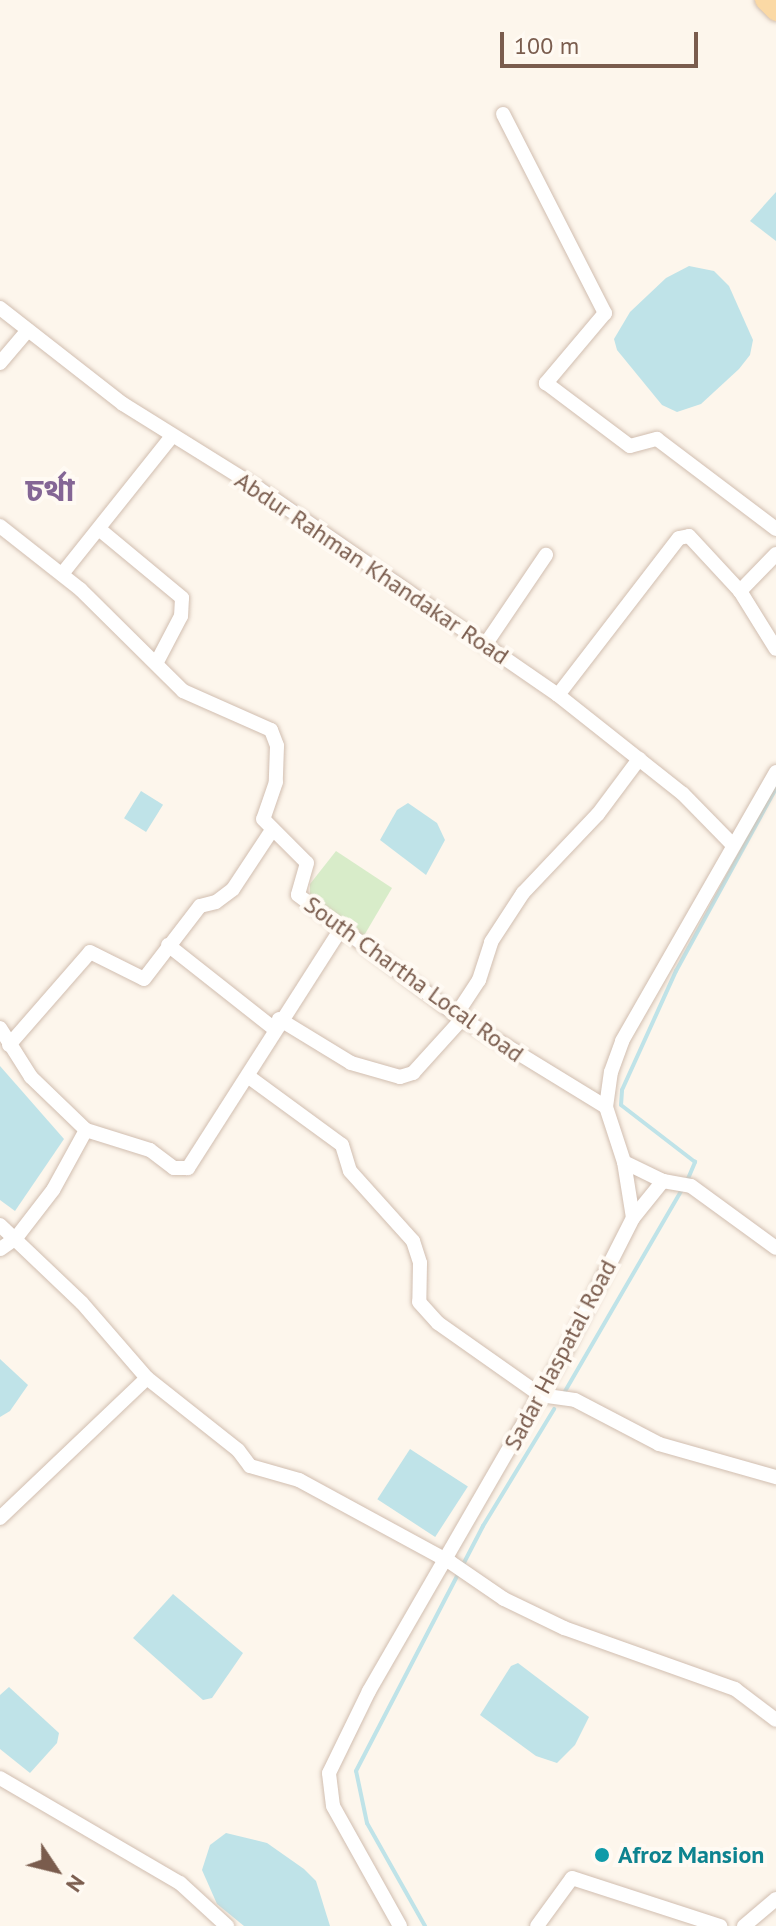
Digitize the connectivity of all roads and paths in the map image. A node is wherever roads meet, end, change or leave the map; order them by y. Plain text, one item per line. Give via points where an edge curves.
1 (764, 0) edge
2 (776, 12) edge
3 (503, 114) dead end
4 (0, 308) edge
5 (28, 330) junction
6 (0, 363) edge
7 (172, 436) junction
8 (0, 526) edge
9 (99, 529) junction
10 (776, 529) edge
11 (776, 554) edge
12 (546, 555) dead end
13 (62, 574) junction
14 (740, 591) junction
15 (485, 645) junction
16 (776, 649) edge
17 (157, 662) junction
18 (558, 695) junction
19 (639, 759) junction
20 (776, 772) edge
21 (272, 830) junction
22 (732, 844) junction
23 (340, 930) junction
24 (168, 945) junction
25 (459, 1017) junction
26 (276, 1024) junction
27 (0, 1028) edge
28 (9, 1045) junction
29 (249, 1077) junction
30 (606, 1107) junction
31 (86, 1130) junction
32 (624, 1162) junction
33 (663, 1181) junction
34 (633, 1218) junction
35 (0, 1225) edge
36 (16, 1238) junction
37 (773, 1241) edge
38 (0, 1249) edge
39 (147, 1378) junction
40 (540, 1395) junction
41 (776, 1477) edge
42 (0, 1518) edge
43 (449, 1562) junction
44 (776, 1720) edge
45 (0, 1778) edge
46 (776, 1899) edge
47 (393, 1923) edge
48 (227, 1926) edge
49 (537, 1926) edge
50 (720, 1926) edge
51 (744, 1926) edge

1 - 2 main road
3 - 10 street via 605,313 546,383 630,446 657,439
4 - 5 street, Abdur Rahman Khandakar Road
5 - 6 street
5 - 7 street, Abdur Rahman Khandakar Road
7 - 9 street
7 - 15 street, Abdur Rahman Khandakar Road
8 - 13 street
9 - 13 street
9 - 17 street via 182,598 181,616
11 - 14 street
12 - 15 street
13 - 17 street
14 - 16 street
14 - 18 street via 689,536 679,538
15 - 18 street, Abdur Rahman Khandakar Road
17 - 21 street via 193,698 257,721 276,738 275,787 262,810
18 - 19 street, Abdur Rahman Khandakar Road
19 - 22 street, Abdur Rahman Khandakar Road
19 - 25 street via 598,814 523,893 491,942
20 - 22 street
21 - 23 street, South Chartha Local Road via 307,863 298,895
21 - 24 street via 233,889 200,906
22 - 30 street via 622,1041
23 - 25 street, South Chartha Local Road
23 - 26 street
24 - 26 street
24 - 28 street via 144,979 93,952 86,954
25 - 26 street via 413,1073 400,1077 351,1063
25 - 30 street, South Chartha Local Road
26 - 29 street
27 - 28 street
28 - 31 street via 36,1083
29 - 31 street via 188,1168 174,1168 150,1150
29 - 40 street via 342,1145 350,1171 413,1241 420,1263 419,1302 438,1323
30 - 32 street
31 - 36 street via 53,1190
32 - 33 street
32 - 34 street
33 - 34 street, Sadar Haspatal Road
33 - 37 street via 685,1183
34 - 40 street, Sadar Haspatal Road
35 - 36 street
36 - 38 street
36 - 39 street
39 - 42 street
39 - 43 street via 238,1450 250,1466 299,1480
40 - 41 street via 575,1400 659,1444
40 - 43 street, Sadar Haspatal Road
43 - 44 street via 504,1599 564,1628 735,1689
43 - 47 street, Sadar Haspatal Road via 369,1691 329,1773 333,1806
45 - 48 street via 180,1883
46 - 51 street
49 - 50 street via 572,1878

